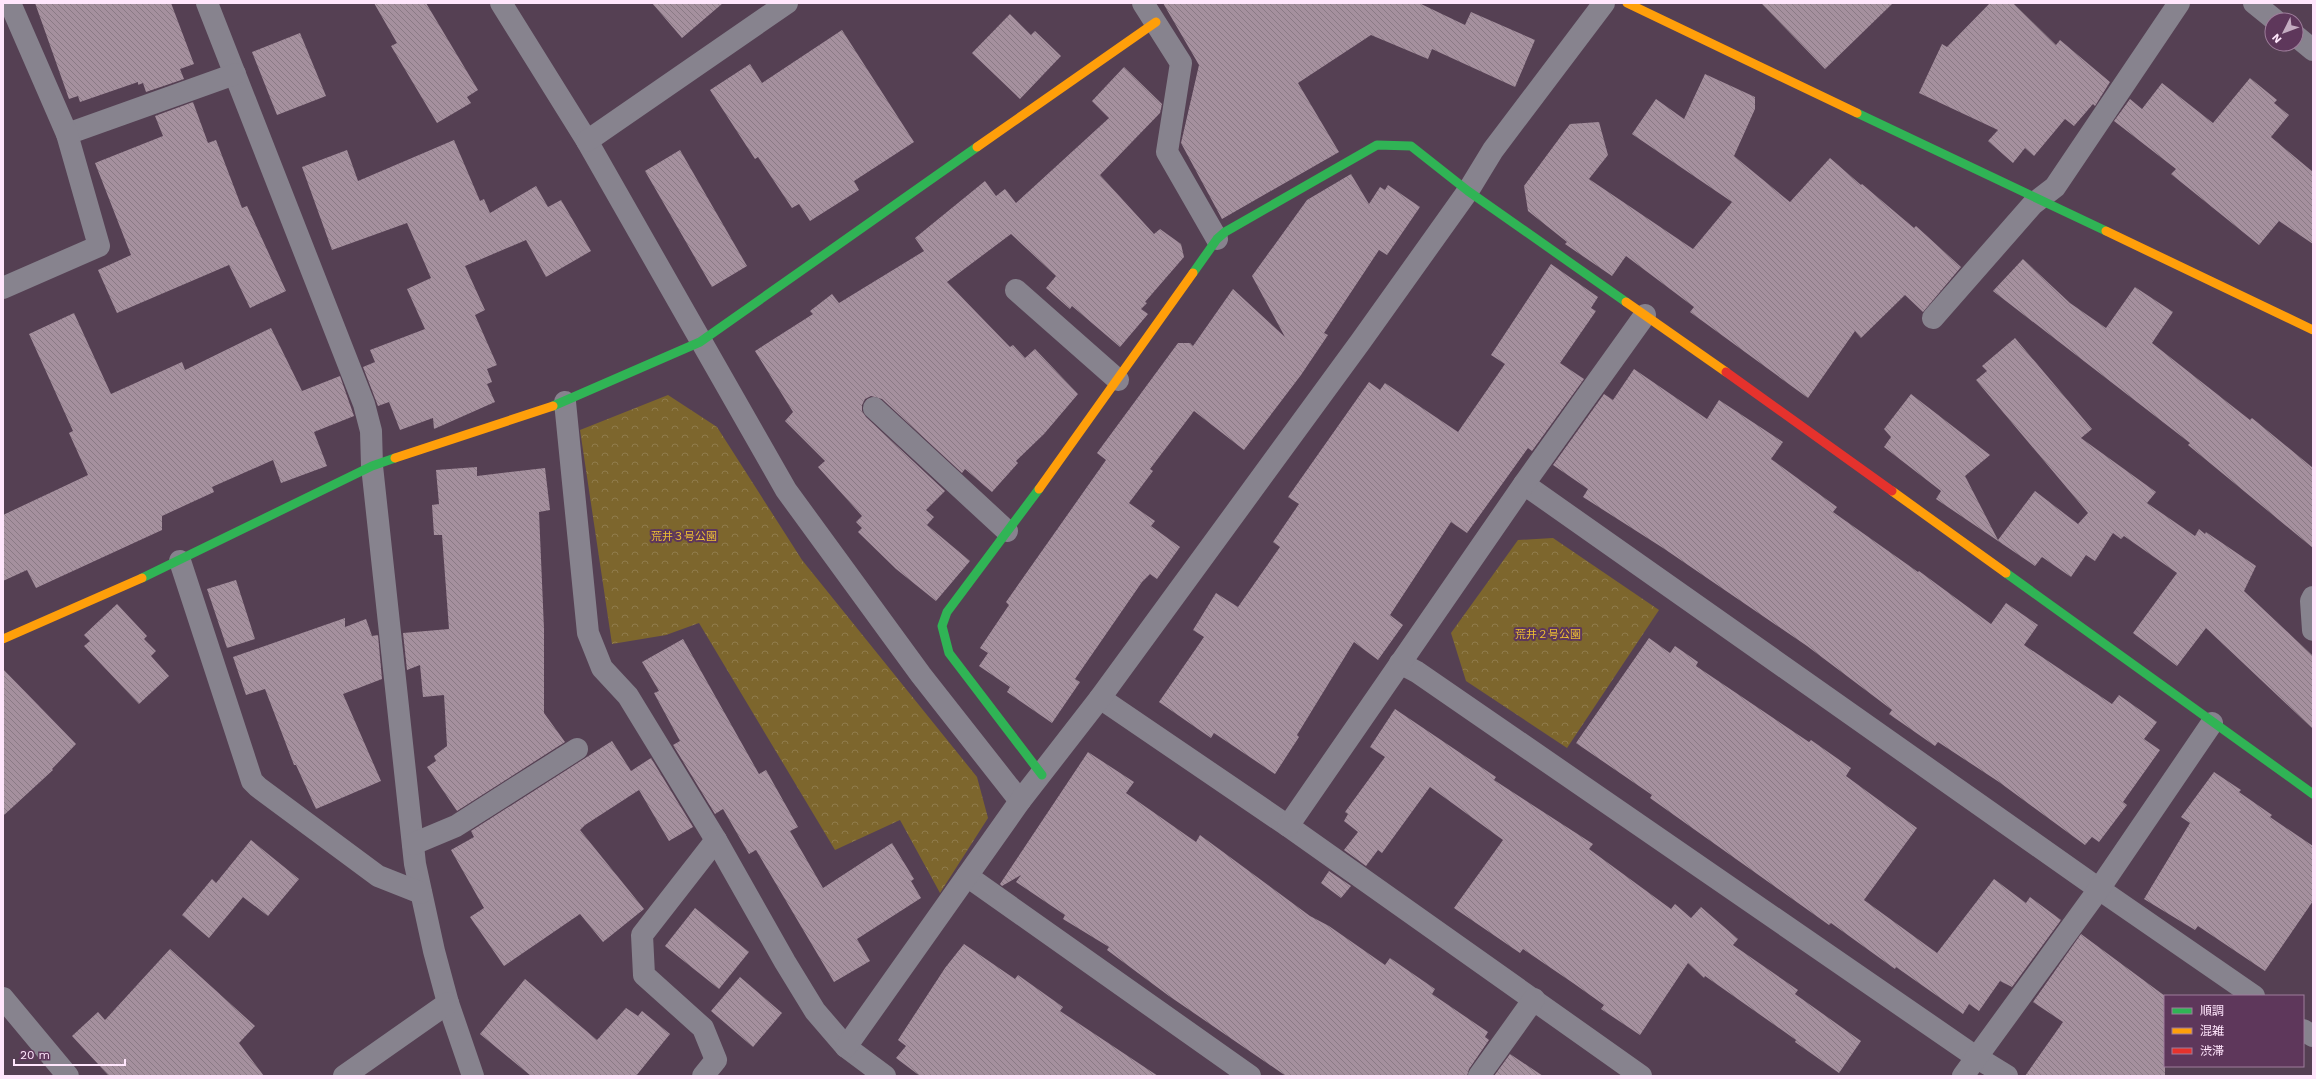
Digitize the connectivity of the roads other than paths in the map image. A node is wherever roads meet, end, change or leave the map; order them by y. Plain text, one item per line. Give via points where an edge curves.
1 (10, 3) edge
2 (207, 3) edge
3 (501, 3) edge
4 (787, 3) edge
5 (1143, 3) edge
6 (1604, 3) edge
7 (1627, 3) edge
8 (2179, 3) edge
9 (2254, 3) edge
10 (2265, 12) edge
11 (1156, 22) junction
12 (2304, 43) edge
13 (2313, 50) edge
14 (235, 74) junction
15 (67, 134) junction
16 (586, 141) junction
17 (1468, 191) junction
18 (2039, 200) junction
19 (1217, 239) junction
20 (3, 288) edge
21 (1016, 290) dead end
22 (1645, 315) junction
23 (1933, 318) dead end
24 (2313, 330) edge
25 (700, 342) junction
26 (1118, 380) junction
27 (565, 402) junction
28 (874, 408) dead end
29 (372, 466) junction
30 (1524, 484) junction
31 (1007, 531) junction
32 (180, 561) junction
33 (2313, 597) edge
34 (2313, 630) edge
35 (3, 639) edge
36 (1400, 663) junction
37 (1100, 698) junction
38 (2212, 723) junction
39 (577, 748) dead end
40 (1042, 775) junction
41 (2313, 794) edge
42 (1020, 801) junction
43 (1288, 826) junction
44 (716, 840) junction
45 (413, 844) junction
46 (967, 876) junction
47 (2100, 890) junction
48 (421, 893) junction
49 (2253, 995) edge
50 (3, 998) edge
51 (1534, 999) junction
52 (448, 1003) junction
53 (2304, 1031) edge
54 (2313, 1036) edge
55 (846, 1046) junction
56 (1976, 1058) junction
57 (68, 1076) edge
58 (344, 1076) edge
59 (473, 1076) edge
60 (703, 1076) edge
61 (885, 1076) edge
62 (1250, 1076) edge
63 (1479, 1076) edge
64 (1641, 1076) edge
65 (1963, 1076) edge
66 (2007, 1076) edge

1 - 15 street
2 - 14 street
3 - 16 street
4 - 16 street
5 - 11 street
6 - 17 street via 1493,150
7 - 18 street
8 - 18 street via 2055,187
9 - 10 street
11 - 19 street via 1181,63 1167,152
11 - 25 street
12 - 13 street
14 - 15 street
14 - 29 street via 364,404 371,431
15 - 20 street via 99,246
16 - 25 street
17 - 19 street via 1411,146 1377,145
17 - 22 street
17 - 37 street
18 - 23 street via 2032,204
18 - 24 street
19 - 26 street
21 - 26 street
22 - 30 street
22 - 38 street
25 - 27 street
25 - 42 street via 805,518 921,675
26 - 31 street
27 - 29 street
27 - 44 street via 588,633 602,668 628,696
28 - 31 street
29 - 32 street
29 - 45 street
30 - 36 street
30 - 47 street
31 - 40 street via 948,612 942,626 949,653
32 - 35 street
32 - 48 street via 252,781 378,876
33 - 34 street
36 - 43 street
36 - 56 street via 1430,681
37 - 40 street
37 - 43 street
38 - 41 street
38 - 47 street
39 - 45 street via 456,826
40 - 42 street
42 - 46 street
43 - 51 street
44 - 55 street via 815,1011
44 - 60 street via 642,935 644,975 703,1028 716,1060
45 - 48 street
46 - 55 street
46 - 62 street
47 - 49 street
47 - 56 street
48 - 52 street
50 - 57 street
51 - 63 street
51 - 64 street
52 - 58 street
52 - 59 street
53 - 54 street
55 - 61 street
56 - 65 street
56 - 66 street

